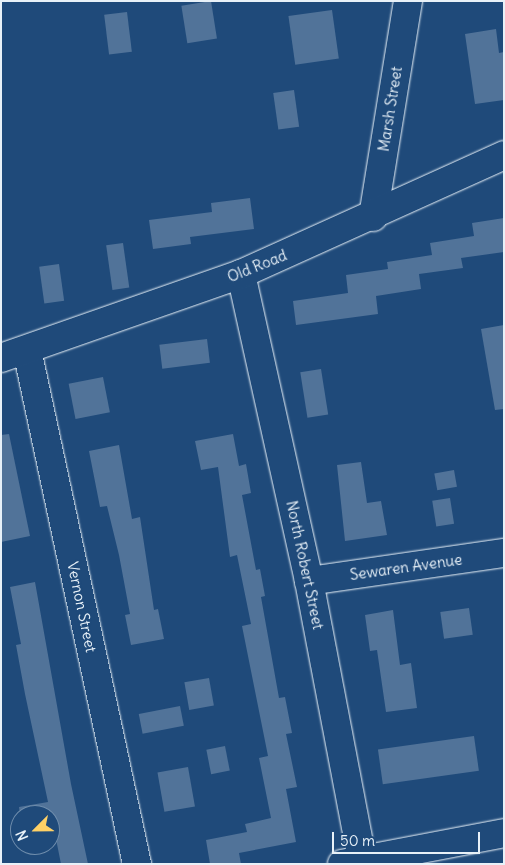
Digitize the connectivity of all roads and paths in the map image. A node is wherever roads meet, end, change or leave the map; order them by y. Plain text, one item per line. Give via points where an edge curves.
1 (408, 1) edge
2 (504, 155) edge
3 (373, 217) junction
4 (241, 274) junction
5 (14, 354) edge
6 (504, 553) edge
7 (309, 582) junction
8 (504, 833) edge
9 (352, 861) edge
10 (137, 864) edge

1 - 3 street, Marsh Street
2 - 3 street, Old Road
3 - 4 street, Old Road
4 - 5 street, Old Road
4 - 7 street, North Robert Street
5 - 10 street, Vernon Street
6 - 7 street, Sewaren Avenue
7 - 9 street, North Robert Street
8 - 9 street

